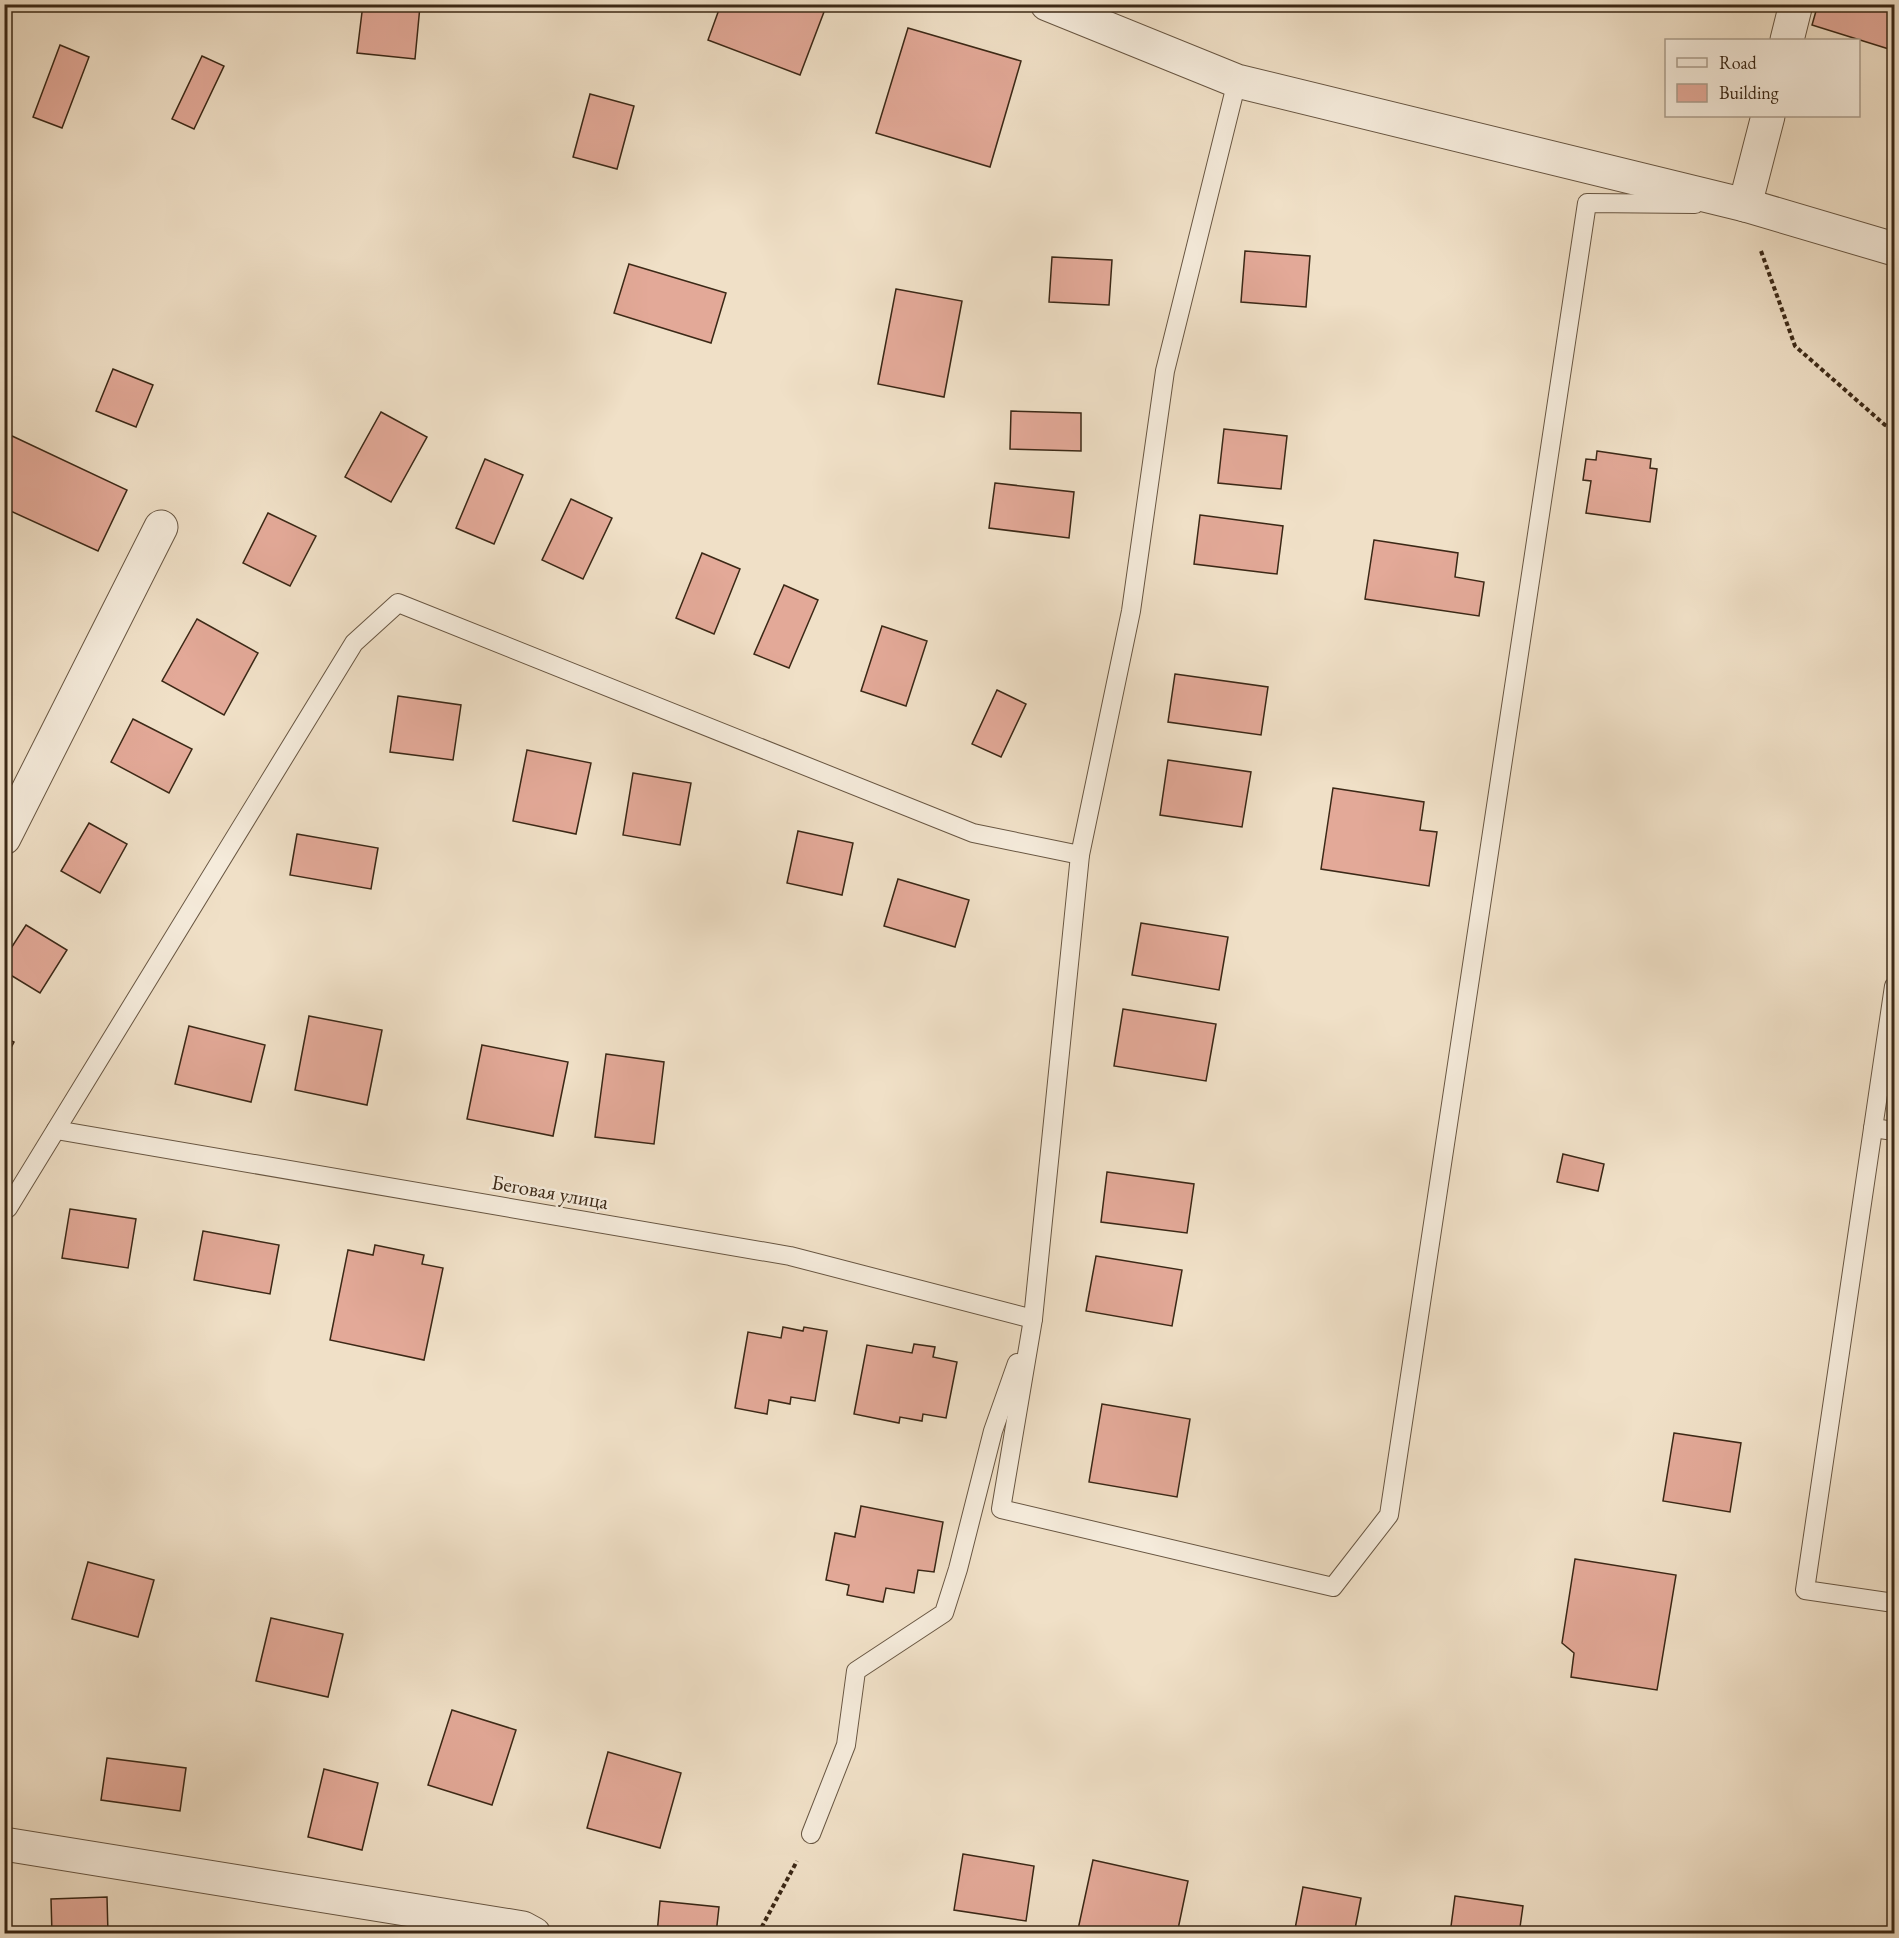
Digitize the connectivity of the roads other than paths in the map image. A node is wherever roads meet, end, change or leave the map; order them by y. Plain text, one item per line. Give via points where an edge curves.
1 (1047, 4) edge
2 (1796, 4) edge
3 (1787, 39) edge
4 (1237, 81) junction
5 (1768, 117) edge
6 (1745, 205) junction
7 (1894, 249) edge
8 (161, 527) dead end
9 (4, 838) edge
10 (1080, 855) junction
11 (1894, 986) edge
12 (1874, 1128) junction
13 (56, 1130) junction
14 (1894, 1131) edge
15 (4, 1211) edge
16 (1033, 1319) junction
17 (1894, 1603) edge
18 (812, 1834) road end
19 (4, 1844) edge
20 (534, 1934) edge

1 - 4 street
2 - 3 street
4 - 6 street
4 - 10 lane via 1165,371 1131,611
5 - 6 street
6 - 7 street
6 - 16 lane via 1587,203 1389,1515 1333,1587 1002,1509
8 - 9 street
10 - 13 lane via 973,833 398,603 354,643
10 - 16 lane
11 - 12 lane
12 - 14 lane
12 - 17 lane via 1805,1590
13 - 15 lane
13 - 16 lane, Беговая улица via 790,1256
16 - 18 lane via 993,1431 944,1613 856,1671 846,1745
19 - 20 street via 523,1928

